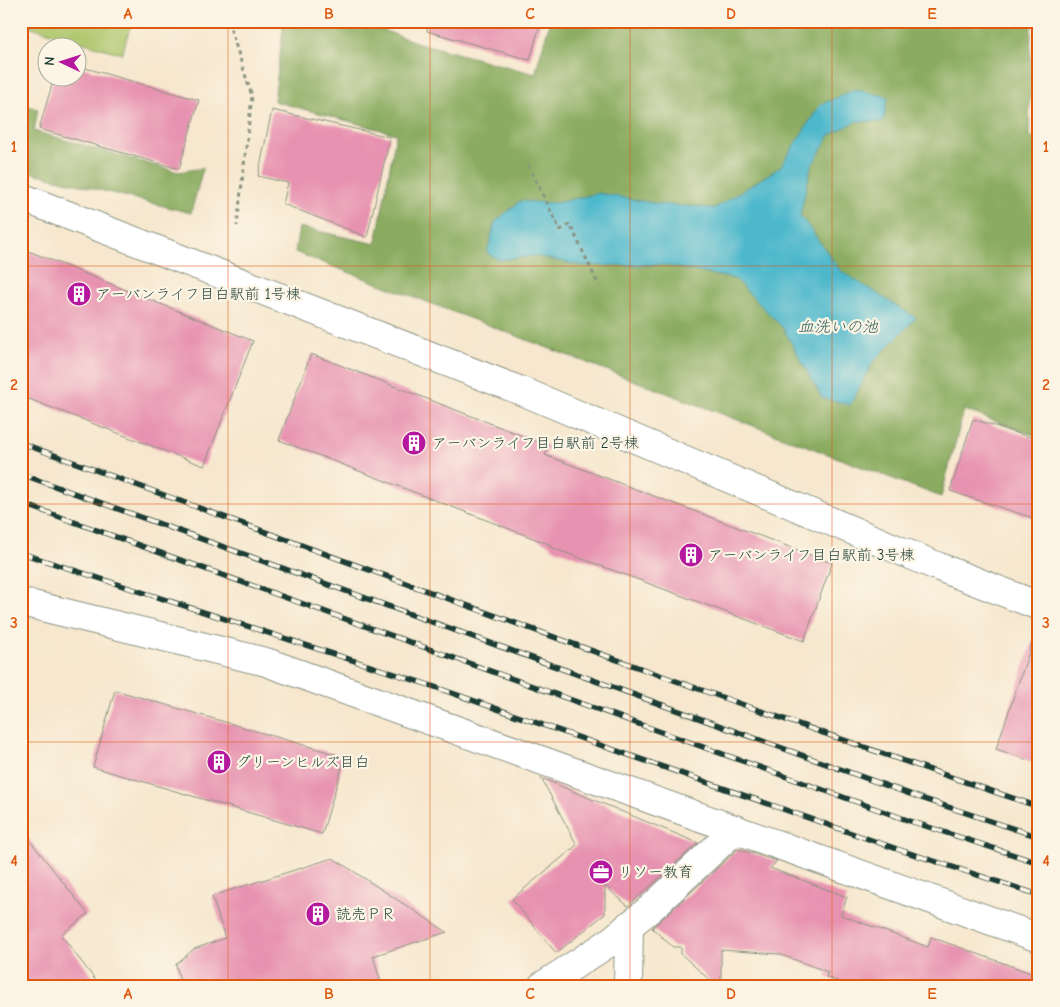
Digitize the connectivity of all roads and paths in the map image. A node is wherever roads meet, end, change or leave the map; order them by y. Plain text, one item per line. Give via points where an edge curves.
1 (228, 21) edge
2 (528, 165) dead end
3 (21, 197) edge
4 (237, 226) dead end
5 (599, 286) dead end
6 (21, 602) edge
7 (1039, 606) edge
8 (736, 829) junction
9 (629, 925) junction
10 (1039, 938) edge
11 (542, 986) edge
12 (628, 986) edge

1 - 4 path via 252,96
2 - 5 path via 560,230 570,224
3 - 7 street via 529,394
6 - 8 street via 266,662
8 - 9 street
8 - 10 street
9 - 11 street via 607,944
9 - 12 street

